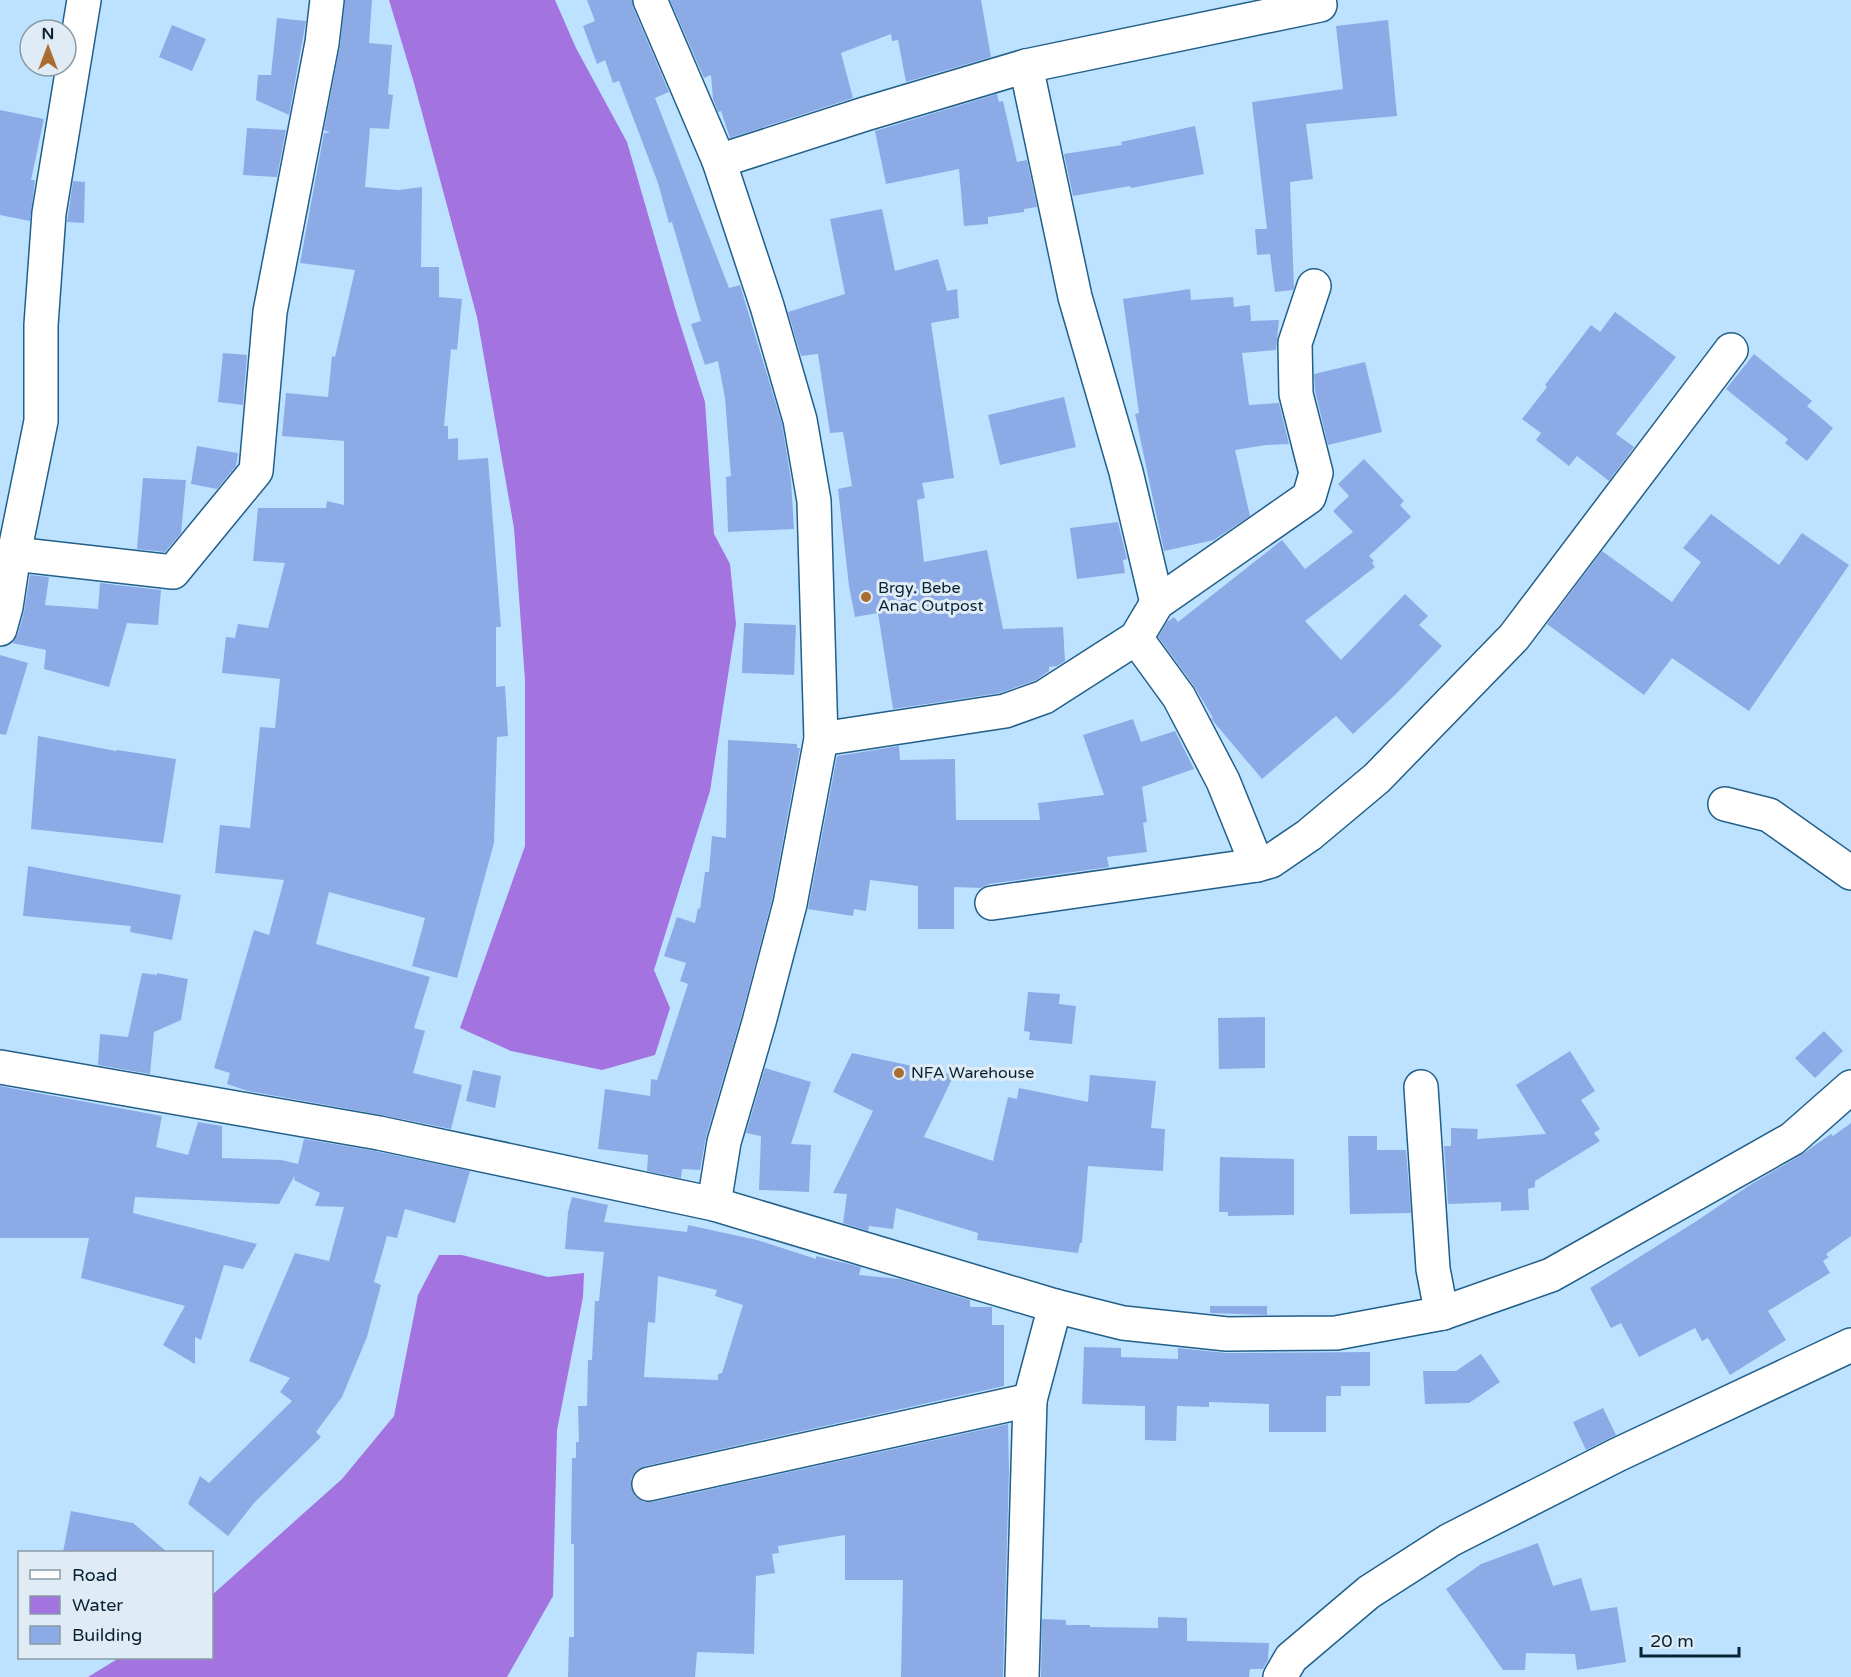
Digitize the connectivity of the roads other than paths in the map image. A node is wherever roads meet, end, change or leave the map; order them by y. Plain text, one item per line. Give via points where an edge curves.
1 (84, 0) edge
2 (327, 0) edge
3 (650, 0) edge
4 (1320, 5) dead end
5 (1026, 66) junction
6 (719, 161) junction
7 (1314, 286) dead end
8 (1731, 350) dead end
9 (14, 554) junction
10 (1157, 603) junction
11 (0, 629) edge
12 (1136, 638) junction
13 (821, 739) junction
14 (1725, 804) dead end
15 (1257, 865) junction
16 (1851, 873) edge
17 (992, 903) dead end
18 (0, 1067) edge
19 (1421, 1086) dead end
20 (1851, 1087) edge
21 (714, 1204) junction
22 (1055, 1306) junction
23 (1443, 1313) junction
24 (1851, 1345) edge
25 (1030, 1400) junction
26 (649, 1484) dead end
27 (1022, 1677) edge
28 (1280, 1677) edge

1 - 9 street via 49,213 41,325 41,421
2 - 9 street via 270,312 255,471 173,572
3 - 6 street
4 - 5 street
5 - 6 street
5 - 10 street via 1075,297 1126,472
6 - 13 street via 796,408 814,501
7 - 10 street via 1295,343 1296,394 1316,473 1309,497
8 - 15 street via 1514,637 1377,778 1309,835 1271,861
9 - 11 street
10 - 12 street
12 - 13 street via 1044,698 1005,711
12 - 15 street via 1179,698 1223,781
13 - 21 street via 790,904 724,1142
14 - 16 street via 1769,815
15 - 17 street
18 - 21 street via 379,1133
19 - 23 street via 1433,1269
20 - 23 street via 1792,1139 1551,1275
21 - 22 street
22 - 23 street via 1123,1323 1227,1335 1336,1333
22 - 25 street
24 - 28 street via 1617,1455 1450,1540 1369,1592 1291,1658
25 - 26 street
25 - 27 street

